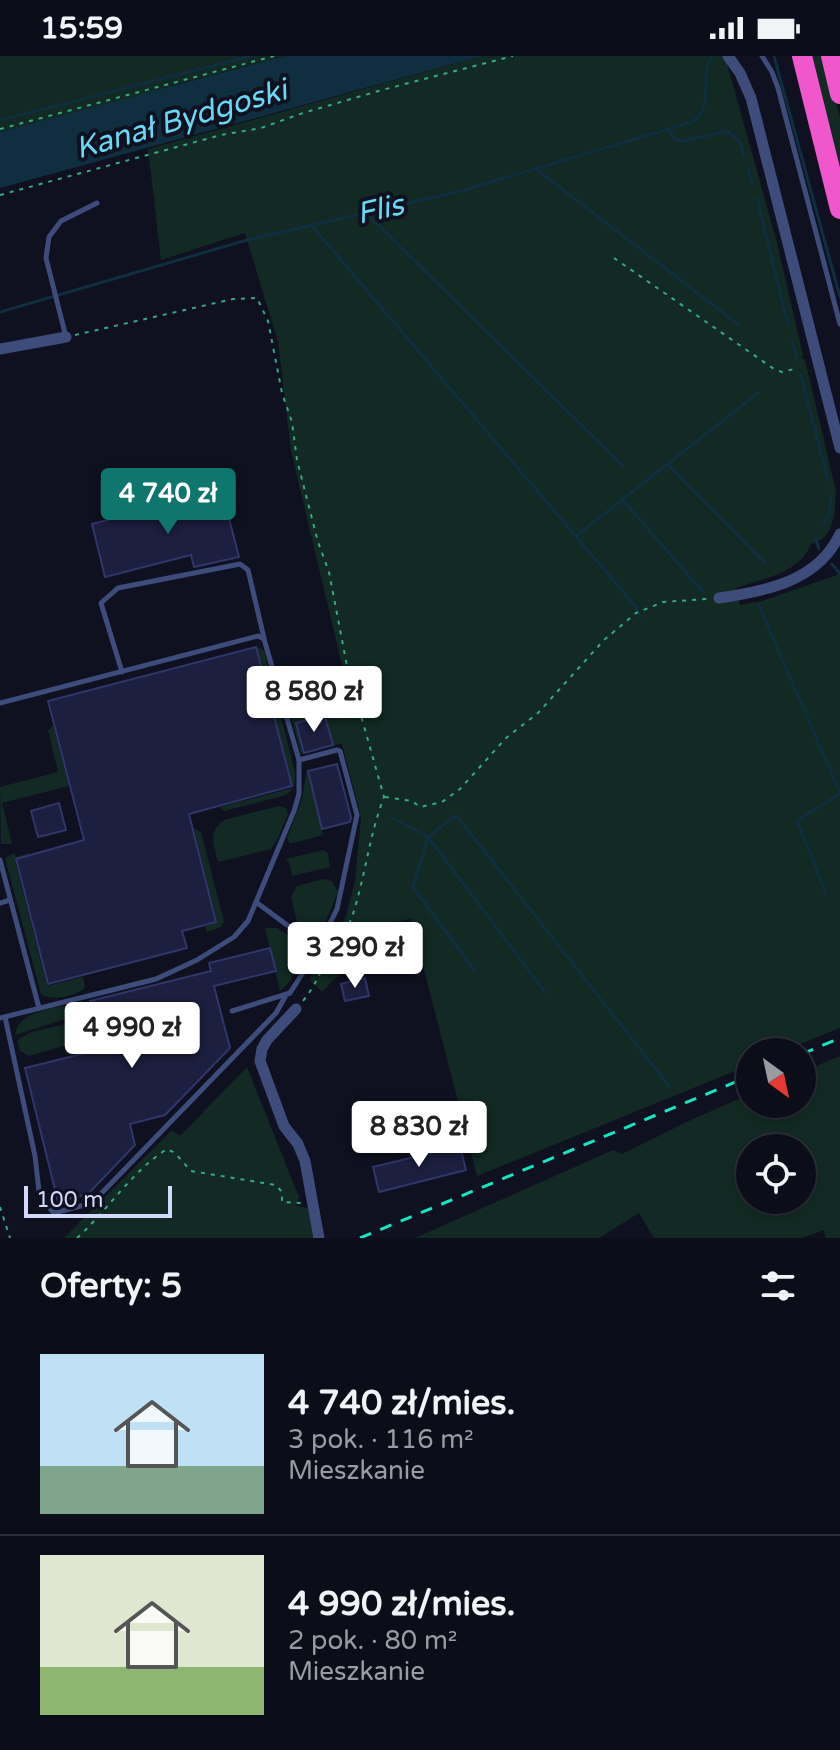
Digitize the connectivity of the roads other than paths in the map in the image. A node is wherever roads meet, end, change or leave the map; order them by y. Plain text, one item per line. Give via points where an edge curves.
1 (728, 56) edge
2 (762, 56) edge
3 (802, 56) edge
4 (831, 56) edge
5 (840, 94) edge
6 (97, 203) dead end
7 (840, 209) edge
8 (840, 324) edge
9 (66, 337) joint
10 (0, 349) edge
11 (840, 448) edge
12 (839, 538) edge
13 (719, 598) road end
14 (264, 639) junction
15 (122, 672) junction
16 (0, 703) edge
17 (299, 760) junction
18 (0, 860) edge
19 (10, 900) junction
20 (256, 902) junction
21 (0, 903) edge
22 (306, 969) junction
23 (285, 996) junction
24 (39, 1008) junction
25 (296, 1009) road end
26 (232, 1011) dead end
27 (2, 1017) edge
28 (319, 1238) edge

1 - 11 street via 751,98
2 - 8 lane via 778,88
3 - 7 highway
4 - 5 highway
6 - 9 lane via 61,221 49,237 46,258
9 - 10 street
12 - 13 street via 816,567 793,580
14 - 15 lane via 258,636
14 - 15 lane via 248,570 240,564 118,588 101,603
14 - 17 lane
15 - 16 lane
17 - 20 lane via 294,811
17 - 22 lane via 340,751 357,815 337,909
18 - 19 lane
19 - 21 lane
19 - 24 lane
20 - 22 lane via 295,931
20 - 24 lane via 234,937 177,971
22 - 23 lane
23 - 26 lane
23 - 27 lane via 276,1013 92,1203 54,1213 39,1191
24 - 27 lane
25 - 28 street via 267,1040 260,1061 284,1126 305,1161

